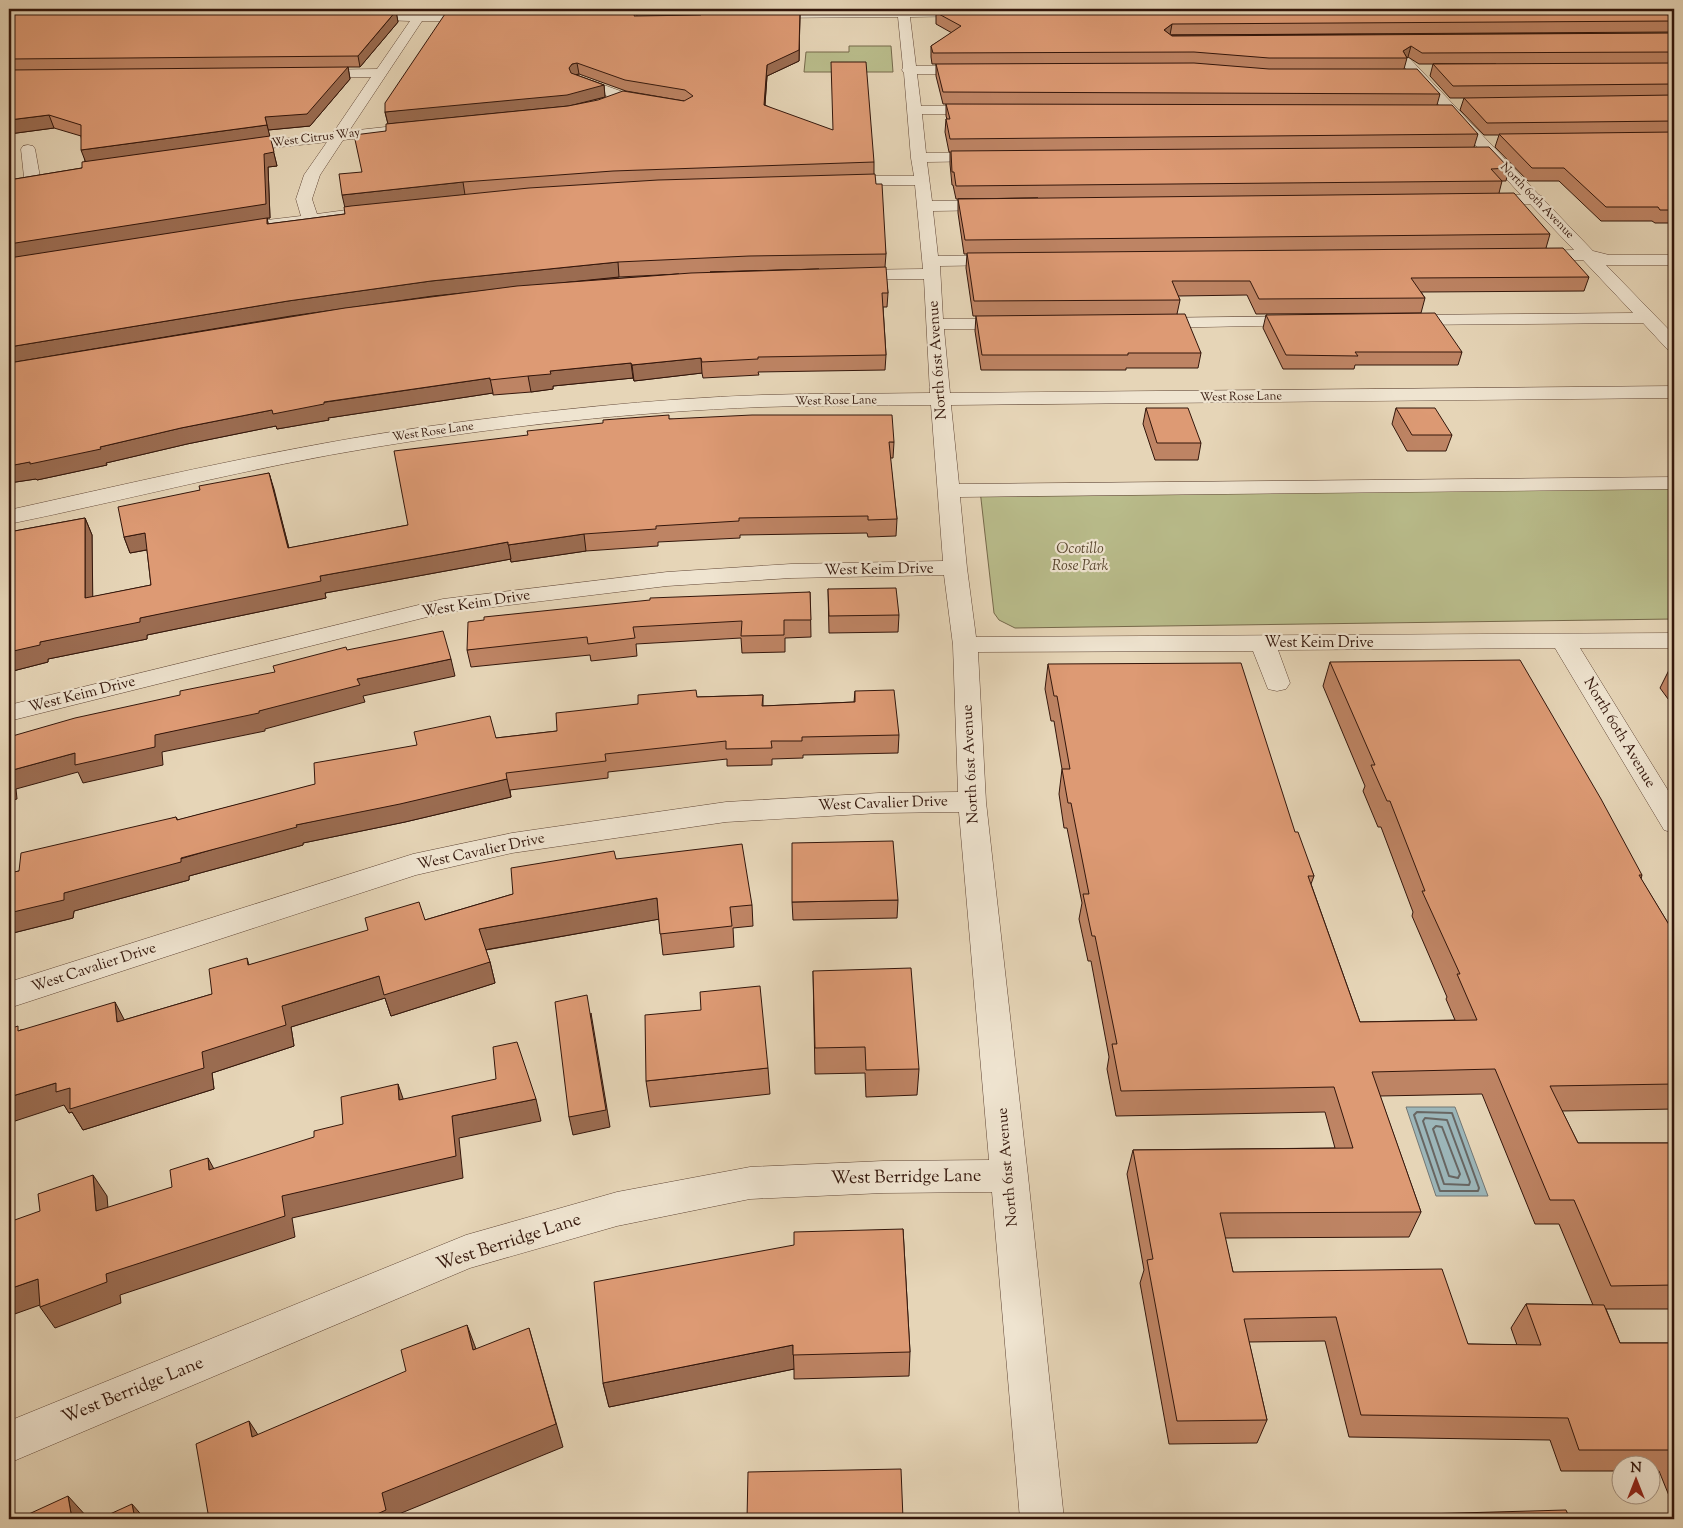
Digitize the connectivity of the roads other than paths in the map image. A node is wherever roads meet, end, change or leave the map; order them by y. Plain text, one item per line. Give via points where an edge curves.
1 (1615, 10) edge
2 (1651, 10) edge
3 (1674, 10) edge
4 (905, 11) edge
5 (1378, 11) edge
6 (674, 12) edge
7 (453, 13) edge
8 (982, 13) edge
9 (489, 16) edge
10 (586, 16) edge
11 (349, 17) edge
12 (418, 17) junction
13 (1661, 22) edge
14 (1366, 40) edge
15 (1386, 40) junction
16 (1406, 40) edge
17 (908, 70) junction
18 (987, 70) edge
19 (1435, 70) edge
20 (379, 73) junction
21 (301, 74) edge
22 (1412, 74) junction
23 (578, 80) edge
24 (623, 97) junction
25 (601, 104) edge
26 (667, 104) edge
27 (913, 110) junction
28 (993, 110) edge
29 (434, 126) edge
30 (338, 135) junction
31 (1500, 140) edge
32 (1486, 147) junction
33 (28, 150) dead end
34 (222, 150) edge
35 (1471, 153) edge
36 (997, 157) edge
37 (17, 180) edge
38 (921, 181) junction
39 (827, 182) edge
40 (1468, 200) edge
41 (1537, 200) junction
42 (1013, 205) edge
43 (397, 208) edge
44 (310, 218) junction
45 (232, 229) edge
46 (1520, 256) edge
47 (1590, 256) junction
48 (1020, 260) edge
49 (1674, 260) edge
50 (931, 268) junction
51 (834, 276) edge
52 (1649, 318) junction
53 (1391, 320) edge
54 (1321, 321) edge
55 (1132, 323) edge
56 (934, 324) junction
57 (1033, 324) edge
58 (1674, 345) edge
59 (1674, 392) edge
60 (940, 400) junction
61 (1674, 483) edge
62 (949, 491) junction
63 (9, 517) edge
64 (955, 568) junction
65 (1674, 640) edge
66 (1564, 642) junction
67 (1263, 643) junction
68 (965, 645) junction
69 (1277, 683) dead end
70 (9, 713) edge
71 (972, 802) junction
72 (1674, 824) edge
73 (9, 995) edge
74 (1010, 1176) junction
75 (9, 1442) edge
76 (1042, 1519) edge

1 - 2 street
2 - 3 street
2 - 13 street
4 - 6 street
4 - 8 street
4 - 17 street, North 61st Avenue
5 - 15 street, North 60th Avenue via 1354,11
6 - 10 street
7 - 9 street
7 - 12 street
11 - 12 street
12 - 20 street
14 - 15 street
15 - 16 street
15 - 22 street, North 60th Avenue
17 - 18 street
17 - 27 street, North 61st Avenue
19 - 22 street
20 - 21 street
20 - 30 street
22 - 32 street, North 60th Avenue
23 - 24 street
24 - 25 street
24 - 26 street
27 - 28 street
27 - 38 street, North 61st Avenue
29 - 30 street, West Citrus Way
30 - 34 street, West Citrus Way
30 - 44 street via 307,186 304,199
31 - 32 street
32 - 35 street
32 - 41 street, North 60th Avenue
33 - 37 street via 37,177
36 - 38 street
38 - 39 street
38 - 42 street
38 - 50 street, North 61st Avenue
40 - 41 street
41 - 47 street, North 60th Avenue
43 - 44 street
44 - 45 street
46 - 47 street
47 - 49 street via 1608,260
47 - 52 street, North 60th Avenue
48 - 50 street
50 - 51 street
50 - 56 street, North 61st Avenue
52 - 53 street
52 - 58 street, North 60th Avenue
54 - 55 street
56 - 57 street
56 - 60 street, North 61st Avenue
59 - 60 street, West Rose Lane
60 - 62 street, North 61st Avenue
60 - 63 street, West Rose Lane via 709,404 597,412 466,427 319,450
61 - 62 street
62 - 64 street, North 61st Avenue
64 - 68 street, North 61st Avenue
64 - 70 street, West Keim Drive via 791,571 666,579 443,606
65 - 66 street, West Keim Drive
66 - 67 street, West Keim Drive
66 - 72 street, North 60th Avenue
67 - 68 street, West Keim Drive
67 - 69 street
68 - 71 street, North 61st Avenue
71 - 73 street, West Cavalier Drive via 879,803 726,812 512,843 412,866
71 - 74 street, North 61st Avenue
74 - 75 street, West Berridge Lane via 750,1183 617,1209 466,1252
74 - 76 street, North 61st Avenue

